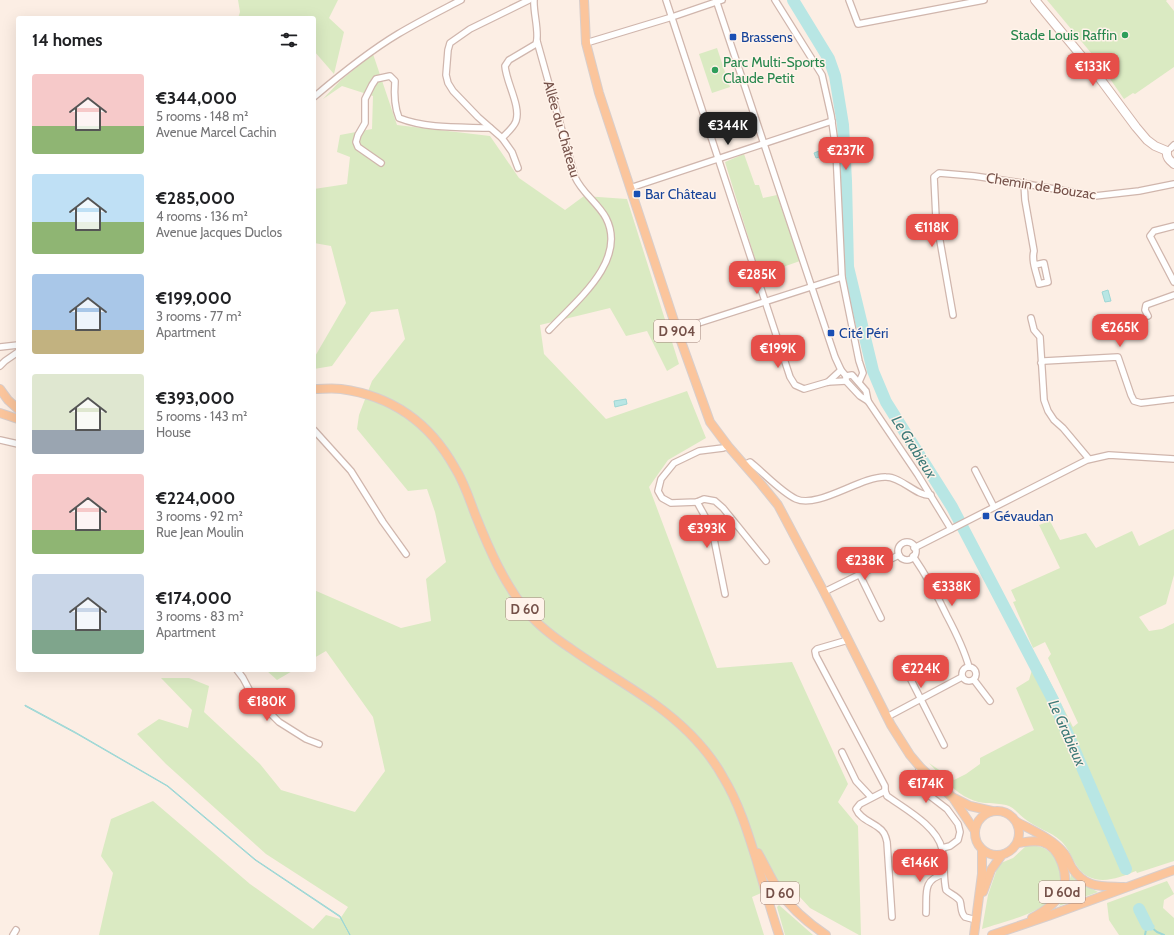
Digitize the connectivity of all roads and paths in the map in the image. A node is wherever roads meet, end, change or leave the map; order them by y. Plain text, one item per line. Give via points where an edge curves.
1 (461, 0) edge
2 (528, 0) edge
3 (534, 0) edge
4 (584, 0) edge
5 (666, 0) edge
6 (775, 0) edge
7 (849, 0) edge
8 (984, 0) edge
9 (1035, 0) edge
10 (719, 1) edge
11 (672, 17) junction
12 (537, 41) junction
13 (586, 43) junction
14 (316, 95) edge
15 (832, 121) junction
16 (490, 128) junction
17 (502, 138) junction
18 (764, 144) junction
19 (1172, 148) edge
20 (719, 159) junction
21 (382, 163) dead end
22 (1174, 164) edge
23 (518, 168) dead end
24 (1024, 183) junction
25 (1174, 184) edge
26 (630, 188) junction
27 (1174, 226) edge
28 (1034, 265) dead end
29 (842, 277) junction
30 (1174, 282) edge
31 (812, 286) junction
32 (1174, 295) edge
33 (764, 302) junction
34 (953, 315) dead end
35 (1148, 316) dead end
36 (1031, 318) dead end
37 (549, 330) dead end
38 (677, 330) junction
39 (16, 345) edge
40 (0, 347) edge
41 (16, 353) edge
42 (859, 361) junction
43 (1041, 363) junction
44 (0, 366) edge
45 (841, 370) junction
46 (848, 377) junction
47 (828, 382) junction
48 (859, 382) junction
49 (0, 389) edge
50 (316, 389) edge
51 (1174, 399) edge
52 (868, 401) junction
53 (16, 407) edge
54 (0, 413) edge
55 (16, 417) edge
56 (316, 432) edge
57 (0, 440) edge
58 (16, 444) edge
59 (728, 446) junction
60 (1089, 459) junction
61 (1174, 460) edge
62 (744, 465) junction
63 (976, 470) dead end
64 (931, 495) junction
65 (697, 502) junction
66 (994, 507) junction
67 (953, 528) junction
68 (914, 548) junction
69 (406, 554) dead end
70 (899, 555) junction
71 (913, 556) junction
72 (852, 557) dead end
73 (766, 561) dead end
74 (860, 574) junction
75 (824, 592) junction
76 (725, 594) dead end
77 (881, 618) dead end
78 (848, 640) junction
79 (969, 667) junction
80 (906, 670) dead end
81 (238, 672) edge
82 (962, 677) junction
83 (974, 680) junction
84 (921, 699) junction
85 (990, 701) dead end
86 (887, 717) junction
87 (319, 744) dead end
88 (944, 745) dead end
89 (842, 752) dead end
90 (921, 768) junction
91 (885, 791) junction
92 (871, 797) junction
93 (953, 798) junction
94 (992, 811) junction
95 (1017, 822) junction
96 (975, 831) junction
97 (750, 838) junction
98 (1018, 843) junction
99 (942, 848) junction
100 (982, 851) junction
101 (1001, 856) junction
102 (1174, 870) edge
103 (944, 874) junction
104 (1129, 886) junction
105 (978, 906) junction
106 (926, 913) dead end
107 (892, 917) dead end
108 (976, 920) junction
109 (1016, 927) junction
110 (995, 934) edge
111 (779, 935) edge
112 (826, 935) edge
113 (974, 935) edge

1 - 14 street via 375,49
2 - 16 street via 470,29 450,43 446,75 448,83
3 - 12 street, Allée du Château
4 - 13 main road, D 904
5 - 11 street
6 - 15 street via 822,75
7 - 8 street via 858,24
9 - 19 main road via 1147,140 1156,146
10 - 11 street
10 - 18 street
11 - 13 street
11 - 20 street
12 - 17 street via 535,45 506,64 517,117
12 - 37 street, Allée du Château via 575,177 606,217 612,237 609,257 598,276
13 - 26 main road, D 904 via 599,93
15 - 18 street
15 - 29 street via 837,163
16 - 17 street
16 - 21 street via 410,123 399,118 396,111 395,81 390,76 376,78 365,98 365,123 356,142
17 - 23 street via 512,152
18 - 20 street
18 - 31 street
19 - 22 main road via 1167,154
20 - 26 street
20 - 33 street
24 - 25 street, Chemin de Bouzac via 1095,196
24 - 28 street
24 - 34 street, Chemin de Bouzac via 939,173 934,178 936,218
26 - 38 main road, D 904
27 - 30 street via 1154,231 1150,236
29 - 31 street
29 - 42 street
31 - 33 street
31 - 45 street
32 - 35 street via 1146,305
33 - 38 street
33 - 47 street via 795,385 804,389
36 - 43 street via 1034,330 1040,338
38 - 59 main road, D 904 via 710,422
39 - 40 street
41 - 44 street
42 - 46 street via 855,371
42 - 48 street via 863,373
43 - 51 street via 1118,357 1134,401 1141,403
43 - 60 street via 1044,400 1048,411
45 - 46 street
45 - 47 street
46 - 47 street
46 - 48 street
46 - 52 street via 860,396
48 - 52 street via 866,392
49 - 53 main road
50 - 97 main road, D 60 via 339,388 397,406 431,434 456,468 496,561 517,599 547,632 655,704 682,726 723,776
52 - 64 street
54 - 55 main road
56 - 69 street via 351,471
57 - 58 street
59 - 62 main road, D 904
59 - 65 street via 699,451 674,463 661,479 658,491 662,498 671,503
60 - 61 street via 1109,455
60 - 66 street
62 - 64 street via 750,462 788,494 801,501 815,500 877,477 889,477 926,496
62 - 75 main road, D 904 via 778,506
63 - 66 street
64 - 67 street
65 - 73 street via 704,499 715,501
65 - 76 street via 712,529
66 - 67 street
67 - 68 street
68 - 70 street via 908,543 903,543 898,550
68 - 71 street
70 - 71 street via 906,560
70 - 74 street
71 - 79 street via 931,584 965,652
72 - 74 street
74 - 75 street
74 - 77 street
75 - 78 main road, D 904
78 - 86 main road, D 904
78 - 91 street via 815,651 885,786
79 - 82 street via 963,670
79 - 83 street via 979,673
80 - 84 street
81 - 87 street via 252,695 279,722
82 - 83 street via 969,682
82 - 84 street
83 - 85 street
84 - 86 street
84 - 88 street
86 - 90 main road, D 904
89 - 92 street via 856,781
90 - 93 main road, D 904
90 - 99 street via 914,782 947,809 958,824 958,840
91 - 92 street
91 - 99 street via 887,796 927,824
92 - 107 street via 856,809 859,815 879,828 885,836
93 - 94 main road, D 904 via 970,806
93 - 96 main road, D 904
94 - 95 main road via 1006,813
94 - 96 main road via 980,818
95 - 98 main road via 1020,836
95 - 104 main road via 1046,837 1064,852 1073,869 1092,885
96 - 100 main road via 975,838
97 - 111 main road
97 - 112 main road, D 60 via 789,903
98 - 101 main road via 1014,849
98 - 109 main road, D 60d via 1034,840 1044,843 1057,854 1065,871 1063,891 1054,903
99 - 103 street
100 - 101 main road
100 - 105 main road
101 - 105 main road via 991,870
102 - 104 main road
103 - 106 street via 929,882
103 - 108 street via 946,890 959,899 960,911 965,917
104 - 109 main road
105 - 108 main road
108 - 113 main road
109 - 110 main road

